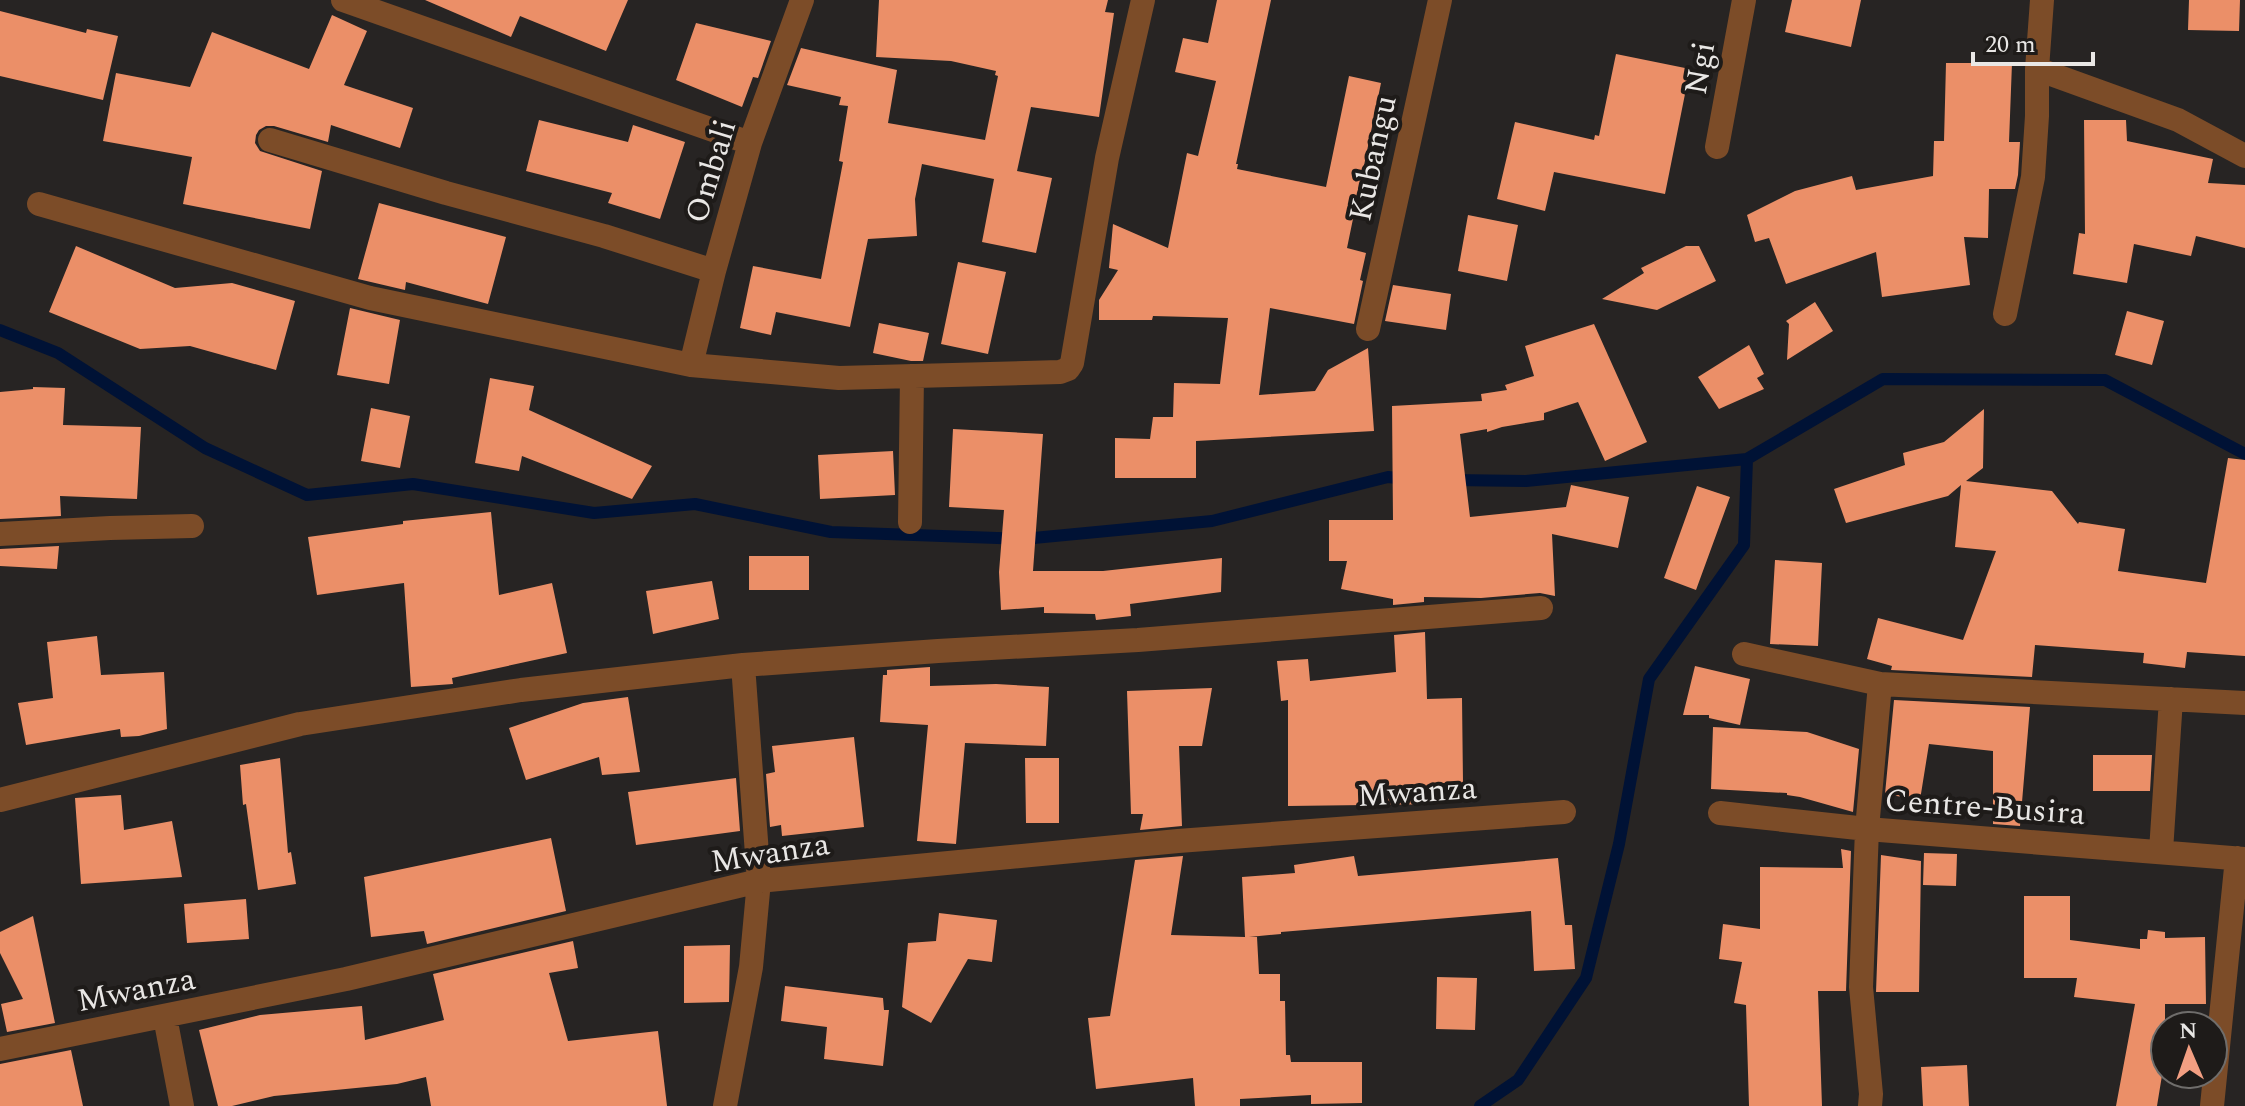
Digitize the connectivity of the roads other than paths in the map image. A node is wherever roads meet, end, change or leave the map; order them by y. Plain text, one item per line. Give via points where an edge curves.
1 (343, 0) edge
2 (802, 0) edge
3 (1143, 0) edge
4 (1440, 0) edge
5 (1744, 0) edge
6 (2042, 0) edge
7 (2037, 69) junction
8 (270, 140) dead end
9 (750, 143) junction
10 (1717, 147) dead end
11 (2245, 156) edge
12 (39, 204) dead end
13 (714, 271) junction
14 (2005, 314) dead end
15 (1368, 329) dead end
16 (691, 365) junction
17 (912, 376) junction
18 (910, 522) dead end
19 (192, 526) dead end
20 (0, 534) edge
21 (1541, 608) dead end
22 (1744, 654) dead end
23 (743, 665) junction
24 (1880, 684) junction
25 (2171, 699) junction
26 (2245, 703) edge
27 (0, 800) edge
28 (1564, 812) dead end
29 (1720, 813) dead end
30 (1867, 829) junction
31 (2161, 851) junction
32 (2241, 858) edge
33 (759, 881) junction
34 (165, 1017) junction
35 (0, 1049) edge
36 (182, 1106) edge
37 (725, 1106) edge
38 (1870, 1106) edge
39 (2212, 1106) edge

1 - 9 street
2 - 9 street, Ombali
3 - 17 street via 1107,158 1072,363 1060,372
4 - 15 street, Kubangu
5 - 10 street, Ngi
6 - 7 street
7 - 11 street via 2178,120
7 - 14 street via 2033,177
8 - 13 street
9 - 13 street, Ombali
12 - 16 street via 370,298
13 - 16 street, Ombali
16 - 17 street via 839,378
17 - 18 street
19 - 20 street
21 - 23 street
22 - 24 street
23 - 27 street via 521,690 300,724
23 - 33 street
24 - 25 street
24 - 30 street
25 - 26 street
25 - 31 street
28 - 33 street, Mwanza via 1178,841
29 - 30 street, Centre-Busira
30 - 31 street, Centre-Busira
30 - 38 street via 1861,987
31 - 32 street, Centre-Busira
32 - 39 street
33 - 34 street, Mwanza
33 - 37 street via 751,967
34 - 35 street, Mwanza
34 - 36 street

